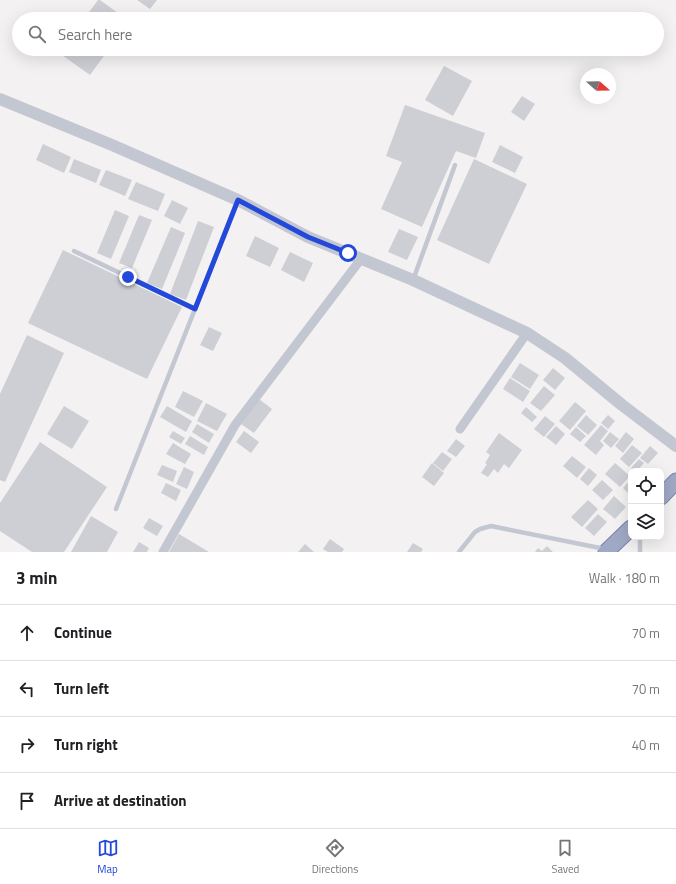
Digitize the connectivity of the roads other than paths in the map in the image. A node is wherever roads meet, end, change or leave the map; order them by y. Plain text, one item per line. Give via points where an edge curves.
1 (0, 99) edge
2 (455, 165) dead end
3 (238, 200) junction
4 (74, 251) dead end
5 (361, 259) junction
6 (412, 280) junction
7 (195, 309) junction
8 (527, 333) junction
9 (460, 429) dead end
10 (676, 446) edge
11 (676, 481) edge
12 (664, 494) edge
13 (116, 509) dead end
14 (628, 531) edge
15 (640, 540) edge
16 (607, 551) edge
17 (163, 552) edge
18 (459, 552) edge
19 (640, 552) edge

1 - 3 street
2 - 6 lane
3 - 5 street via 308,237
3 - 7 lane
4 - 7 lane
5 - 6 street
5 - 17 street via 235,425
6 - 8 street
7 - 13 lane
8 - 9 street
8 - 10 street via 566,358
11 - 12 highway
14 - 16 highway
15 - 19 lane
16 - 18 lane via 491,526 475,532

